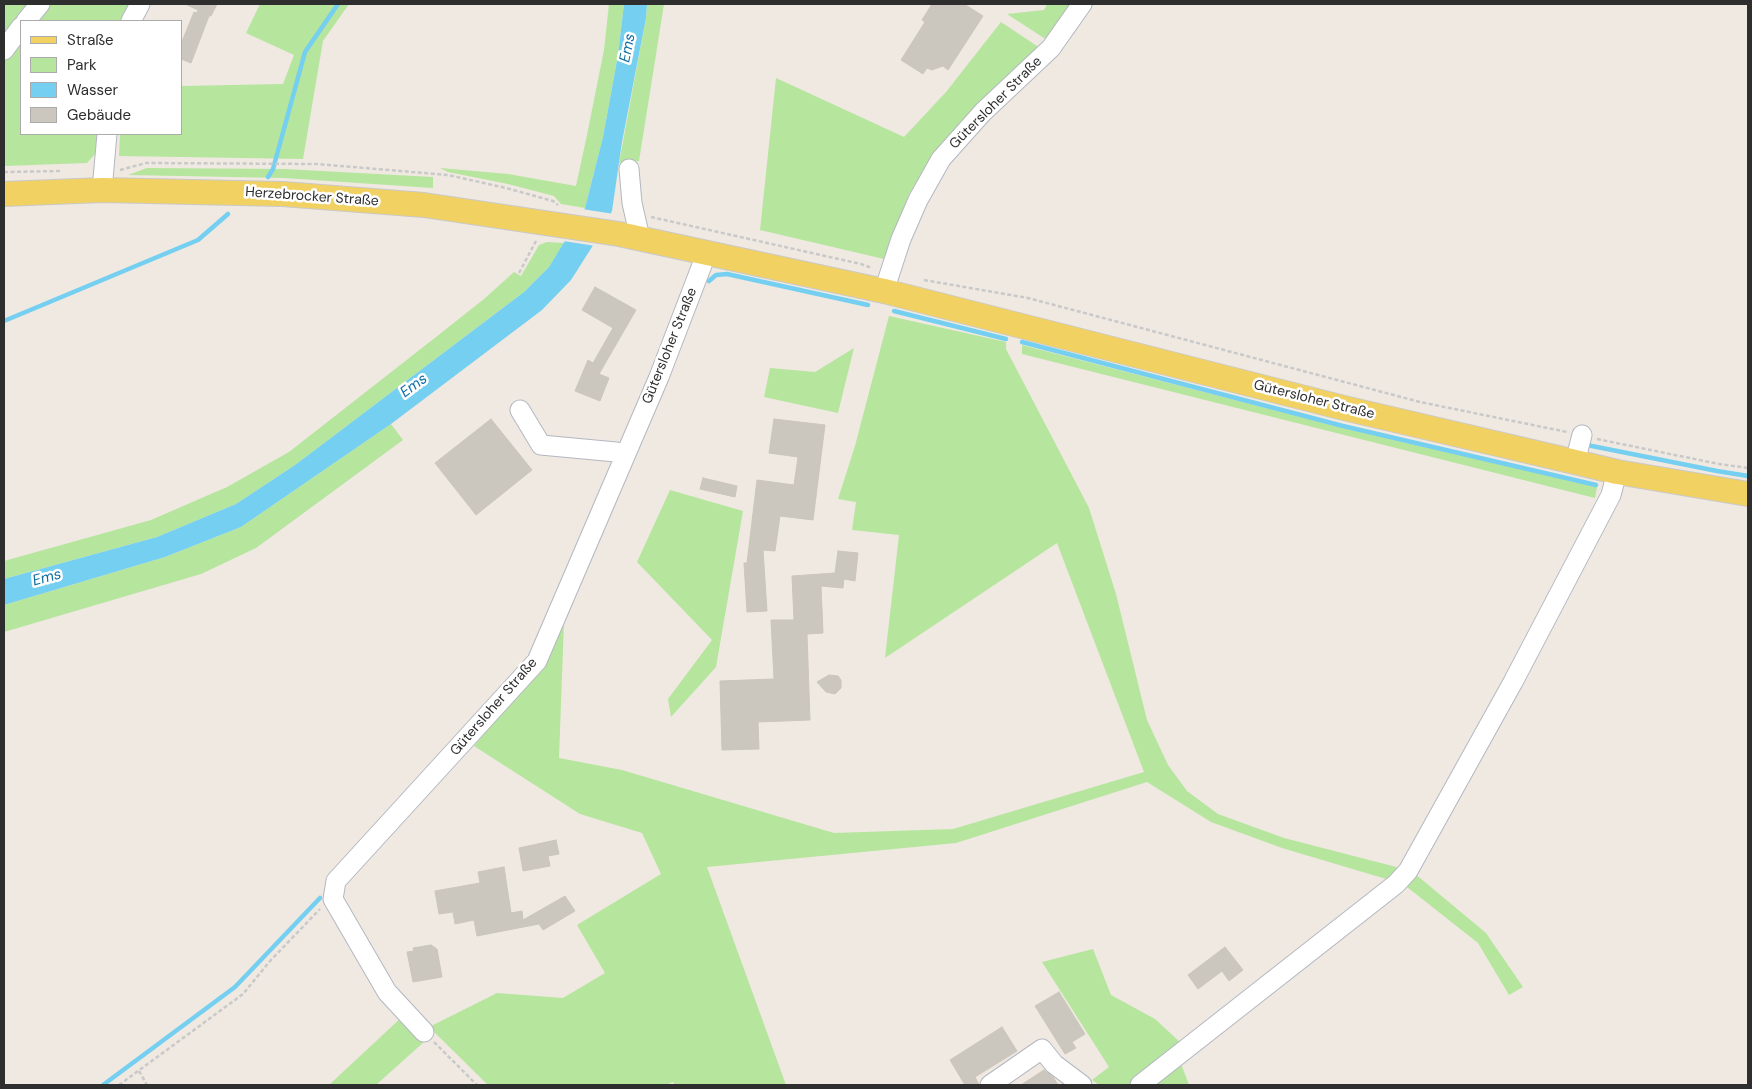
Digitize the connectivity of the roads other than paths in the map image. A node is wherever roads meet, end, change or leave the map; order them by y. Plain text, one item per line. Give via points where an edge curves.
1 (40, 4) edge
2 (140, 4) edge
3 (1082, 4) edge
4 (27, 20) edge
5 (132, 20) edge
6 (20, 28) edge
7 (4, 50) edge
8 (107, 135) edge
9 (629, 169) dead end
10 (103, 181) junction
11 (4, 194) edge
12 (632, 230) junction
13 (708, 252) junction
14 (887, 282) junction
15 (520, 410) dead end
16 (1582, 435) road end
17 (624, 455) junction
18 (1575, 462) junction
19 (1617, 472) junction
20 (1748, 494) edge
21 (424, 1032) road end
22 (990, 1085) edge
23 (1082, 1085) edge
24 (1140, 1085) edge

1 - 4 street
2 - 5 street
3 - 14 street, Gütersloher Straße via 1051,48 983,112 941,159 918,200
6 - 7 street
8 - 10 street
9 - 12 street
10 - 11 main road, Herzebrocker Straße
10 - 12 main road, Herzebrocker Straße via 424,205 510,217 556,218
12 - 13 main road, Gütersloher Straße
13 - 14 main road, Gütersloher Straße
13 - 17 street, Gütersloher Straße
14 - 18 main road, Gütersloher Straße via 1344,408
15 - 17 street via 541,444
16 - 18 street
17 - 21 street, Gütersloher Straße via 537,661 336,881 333,898 387,992
18 - 19 main road, Gütersloher Straße
19 - 20 main road, Gütersloher Straße
19 - 24 street via 1611,496 1408,871 1396,884
22 - 23 street via 1042,1050 1054,1064

